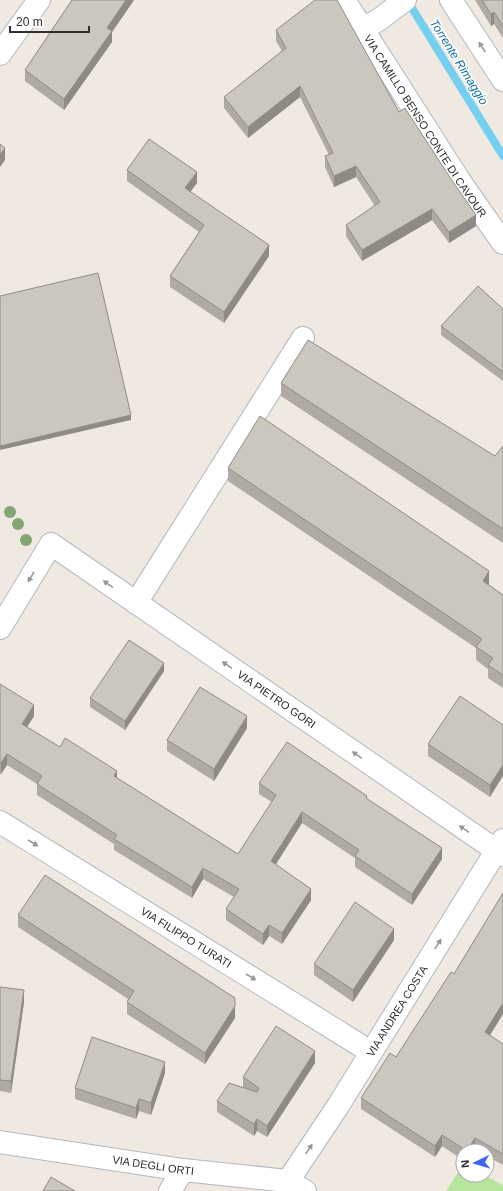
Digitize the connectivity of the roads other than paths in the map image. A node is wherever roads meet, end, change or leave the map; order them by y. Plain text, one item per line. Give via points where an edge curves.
1 (39, 0) edge
2 (344, 0) edge
3 (405, 0) edge
4 (451, 0) edge
5 (372, 24) junction
6 (0, 54) edge
7 (503, 80) edge
8 (503, 243) edge
9 (303, 338) dead end
10 (136, 603) junction
11 (0, 628) edge
12 (0, 822) edge
13 (501, 849) edge
14 (372, 1052) junction
15 (0, 1142) edge
16 (183, 1170) junction
17 (296, 1186) edge
18 (170, 1191) edge

1 - 6 street
2 - 5 street, VIA CAMILLO BENSO CONTE DI CAVOUR
3 - 5 street, VIA CAMILLO BENSO CONTE DI CAVOUR
7 -> 4 street
5 - 8 street, VIA CAMILLO BENSO CONTE DI CAVOUR via 461,183
9 - 10 street
10 -> 11 street, VIA PIETRO GORI via 51,544
13 -> 10 street, VIA PIETRO GORI
12 -> 14 street, VIA FILIPPO TURATI
14 -> 13 street, VIA ANDREA COSTA
17 -> 14 street, VIA ANDREA COSTA via 338,1106
15 - 16 street, VIA DEGLI ORTI
16 - 17 street, VIA DEGLI ORTI
16 - 18 street

